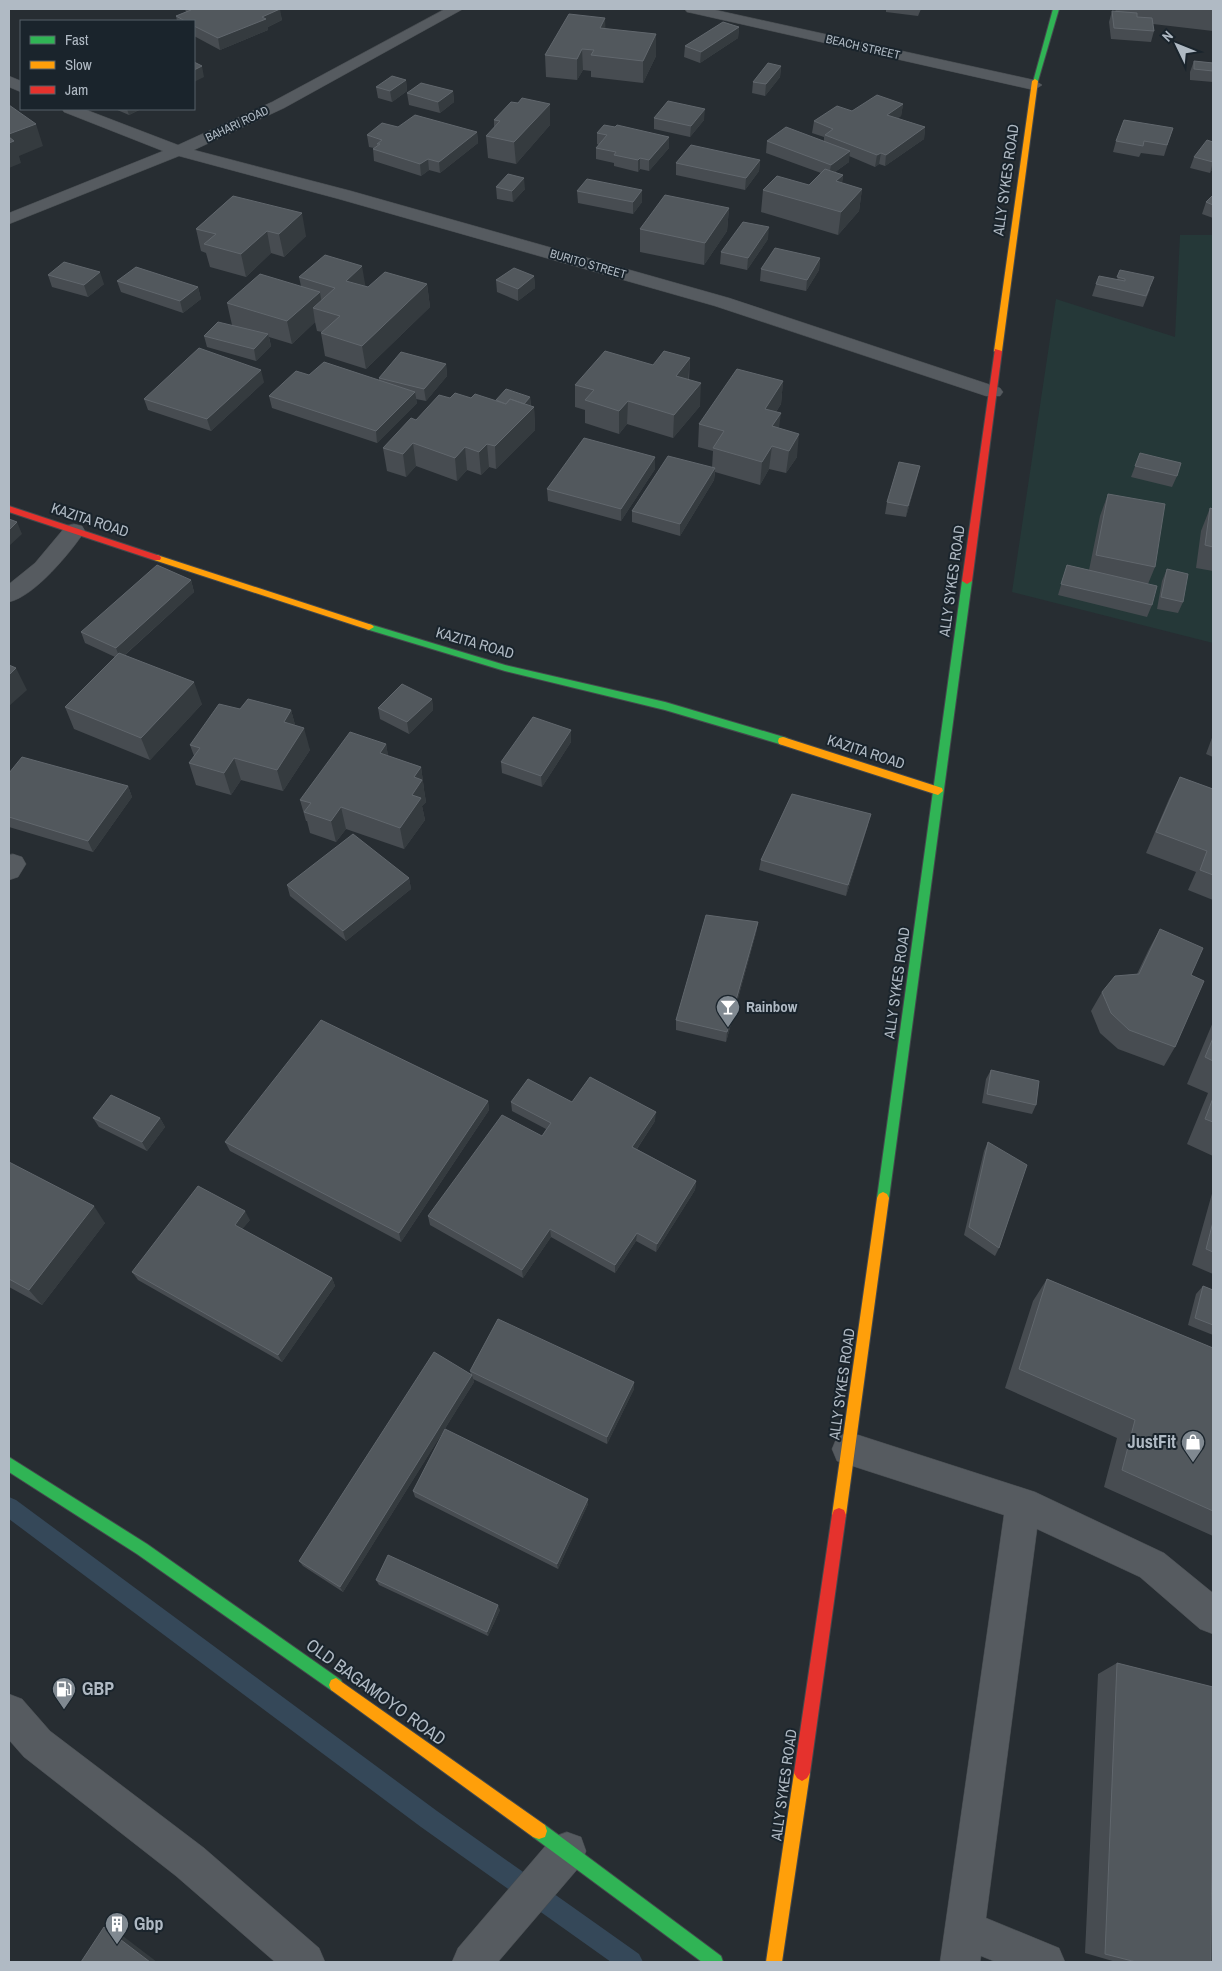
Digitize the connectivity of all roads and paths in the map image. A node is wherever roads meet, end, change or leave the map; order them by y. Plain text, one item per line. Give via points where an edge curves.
1 (456, 9) edge
2 (692, 9) edge
3 (1056, 9) edge
4 (1034, 85) junction
5 (73, 110) edge
6 (178, 151) junction
7 (9, 219) edge
8 (993, 392) junction
9 (9, 509) edge
10 (74, 531) junction
11 (9, 596) edge
12 (938, 792) junction
13 (849, 1449) junction
14 (9, 1464) edge
15 (1023, 1504) junction
16 (1213, 1616) edge
17 (9, 1712) edge
18 (567, 1851) junction
19 (963, 1946) edge
20 (305, 1962) edge
21 (472, 1962) edge
22 (715, 1962) edge
23 (774, 1962) edge
24 (1045, 1962) edge

1 - 6 street, BAHARI ROAD via 278,105
2 - 4 street, BEACH STREET
3 - 4 street, ALLY SYKES ROAD
4 - 8 street, ALLY SYKES ROAD
5 - 6 street, BURITO STREET
6 - 7 street, BAHARI ROAD
6 - 8 street, BURITO STREET via 722,302
8 - 12 street, ALLY SYKES ROAD
9 - 10 street, KAZITA ROAD
10 - 11 street via 43,568
10 - 12 street, KAZITA ROAD via 386,634 505,668 684,712 785,741
12 - 13 street, ALLY SYKES ROAD
13 - 15 street
13 - 23 street, ALLY SYKES ROAD
14 - 18 street, OLD BAGAMOYO ROAD via 50,1488 265,1634
15 - 16 street via 1152,1565
15 - 19 street
17 - 20 street via 37,1744 190,1862
18 - 21 street
18 - 22 street, OLD BAGAMOYO ROAD
19 - 24 street

